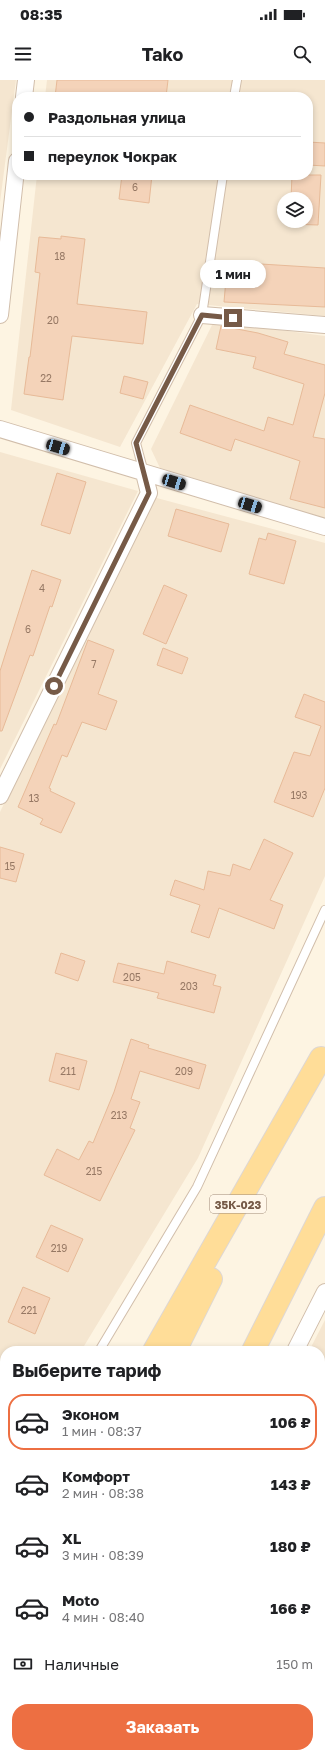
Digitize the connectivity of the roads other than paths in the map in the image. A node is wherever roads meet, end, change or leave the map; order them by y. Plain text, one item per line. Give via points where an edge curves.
1 (26, 80) edge
2 (237, 80) edge
3 (25, 92) edge
4 (235, 92) edge
5 (15, 180) edge
6 (222, 180) edge
7 (0, 315) edge
8 (202, 315) junction
9 (325, 325) edge
10 (0, 429) edge
11 (144, 474) junction
12 (325, 527) edge
13 (0, 796) edge
14 (325, 910) edge
15 (323, 1055) edge
16 (325, 1208) edge
17 (325, 1292) edge
18 (102, 1346) edge
19 (157, 1346) edge
20 (178, 1346) edge
21 (255, 1346) edge
22 (298, 1346) edge

1 - 3 street
2 - 4 lane
5 - 7 street
6 - 8 lane
8 - 9 street
8 - 11 lane via 136,443
10 - 11 street
11 - 12 street
11 - 13 street via 149,493
14 - 18 lane via 197,1187
15 - 19 main road, 35К-023
15 - 20 main road
16 - 21 main road
17 - 22 street

